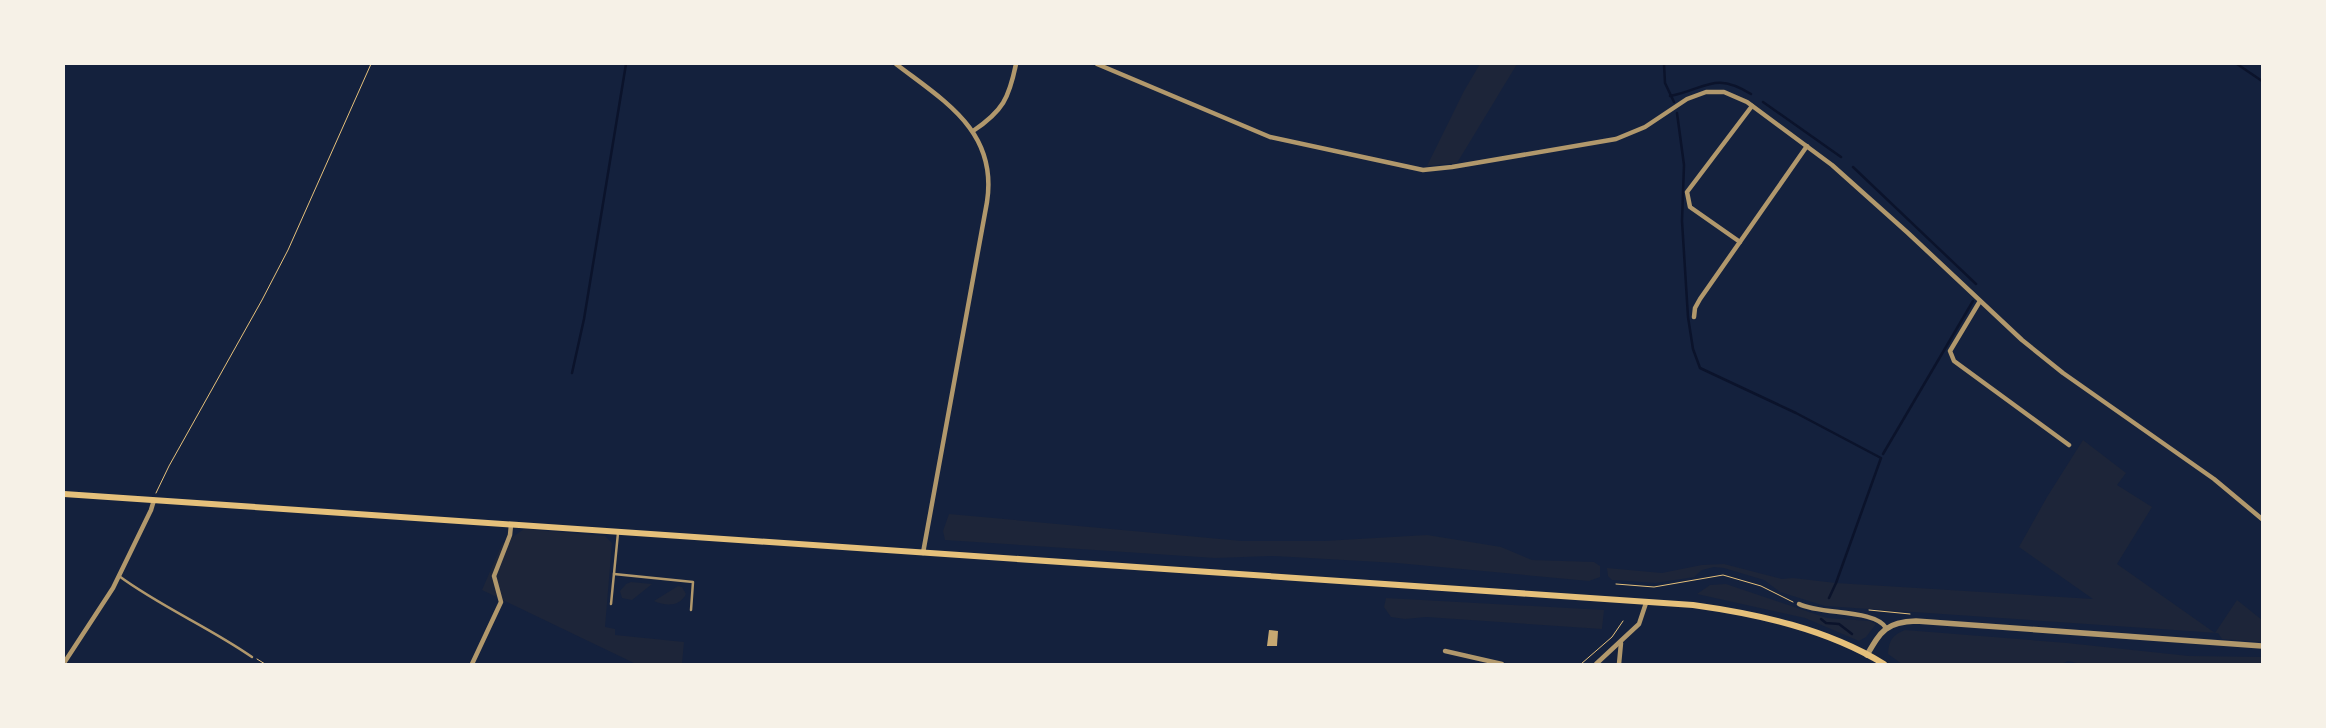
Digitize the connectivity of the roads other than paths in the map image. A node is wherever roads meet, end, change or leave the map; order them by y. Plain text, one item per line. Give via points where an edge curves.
1 (896, 64) edge
2 (1016, 64) edge
3 (1097, 64) edge
4 (1752, 106) junction
5 (973, 131) junction
6 (1807, 146) junction
7 (1740, 242) junction
8 (1980, 301) junction
9 (1694, 316) dead end
10 (2070, 444) dead end
11 (64, 494) edge
12 (154, 500) junction
13 (2262, 519) edge
14 (510, 525) junction
15 (618, 533) junction
16 (923, 553) junction
17 (614, 574) junction
18 (119, 576) junction
19 (1646, 603) junction
20 (611, 604) dead end
21 (1799, 604) road end
22 (691, 610) dead end
23 (1886, 628) junction
24 (1621, 643) junction
25 (2262, 646) edge
26 (1445, 651) dead end
27 (1867, 655) junction
28 (252, 657) road end
29 (64, 663) edge
30 (472, 664) edge
31 (1502, 664) edge
32 (1596, 664) edge
33 (1619, 664) edge
34 (1884, 664) edge

1 - 5 street via 961,115
2 - 5 street via 1010,91 1001,109
3 - 4 street via 1270,137 1423,170 1616,139 1645,128 1687,99 1706,92 1724,92
4 - 6 street
4 - 7 street via 1687,192 1690,207
5 - 16 street via 984,151 988,196
6 - 7 street
6 - 8 street via 1894,220
7 - 9 street via 1700,298
8 - 10 street via 1950,351 1954,361
8 - 13 street via 2063,372 2214,479
11 - 12 main road
12 - 14 main road
12 - 18 street
14 - 15 main road
14 - 30 street via 510,535 494,576 501,602
15 - 16 main road
15 - 17 lane
16 - 19 main road
17 - 20 lane
17 - 22 lane via 694,582
18 - 28 lane via 142,593
18 - 29 street
19 - 24 street via 1639,624
19 - 27 main road via 1693,605 1761,617
21 - 23 street via 1810,609 1876,618
23 - 25 street via 1916,621
23 - 27 street
24 - 32 street
24 - 33 street
26 - 31 street
27 - 34 main road

